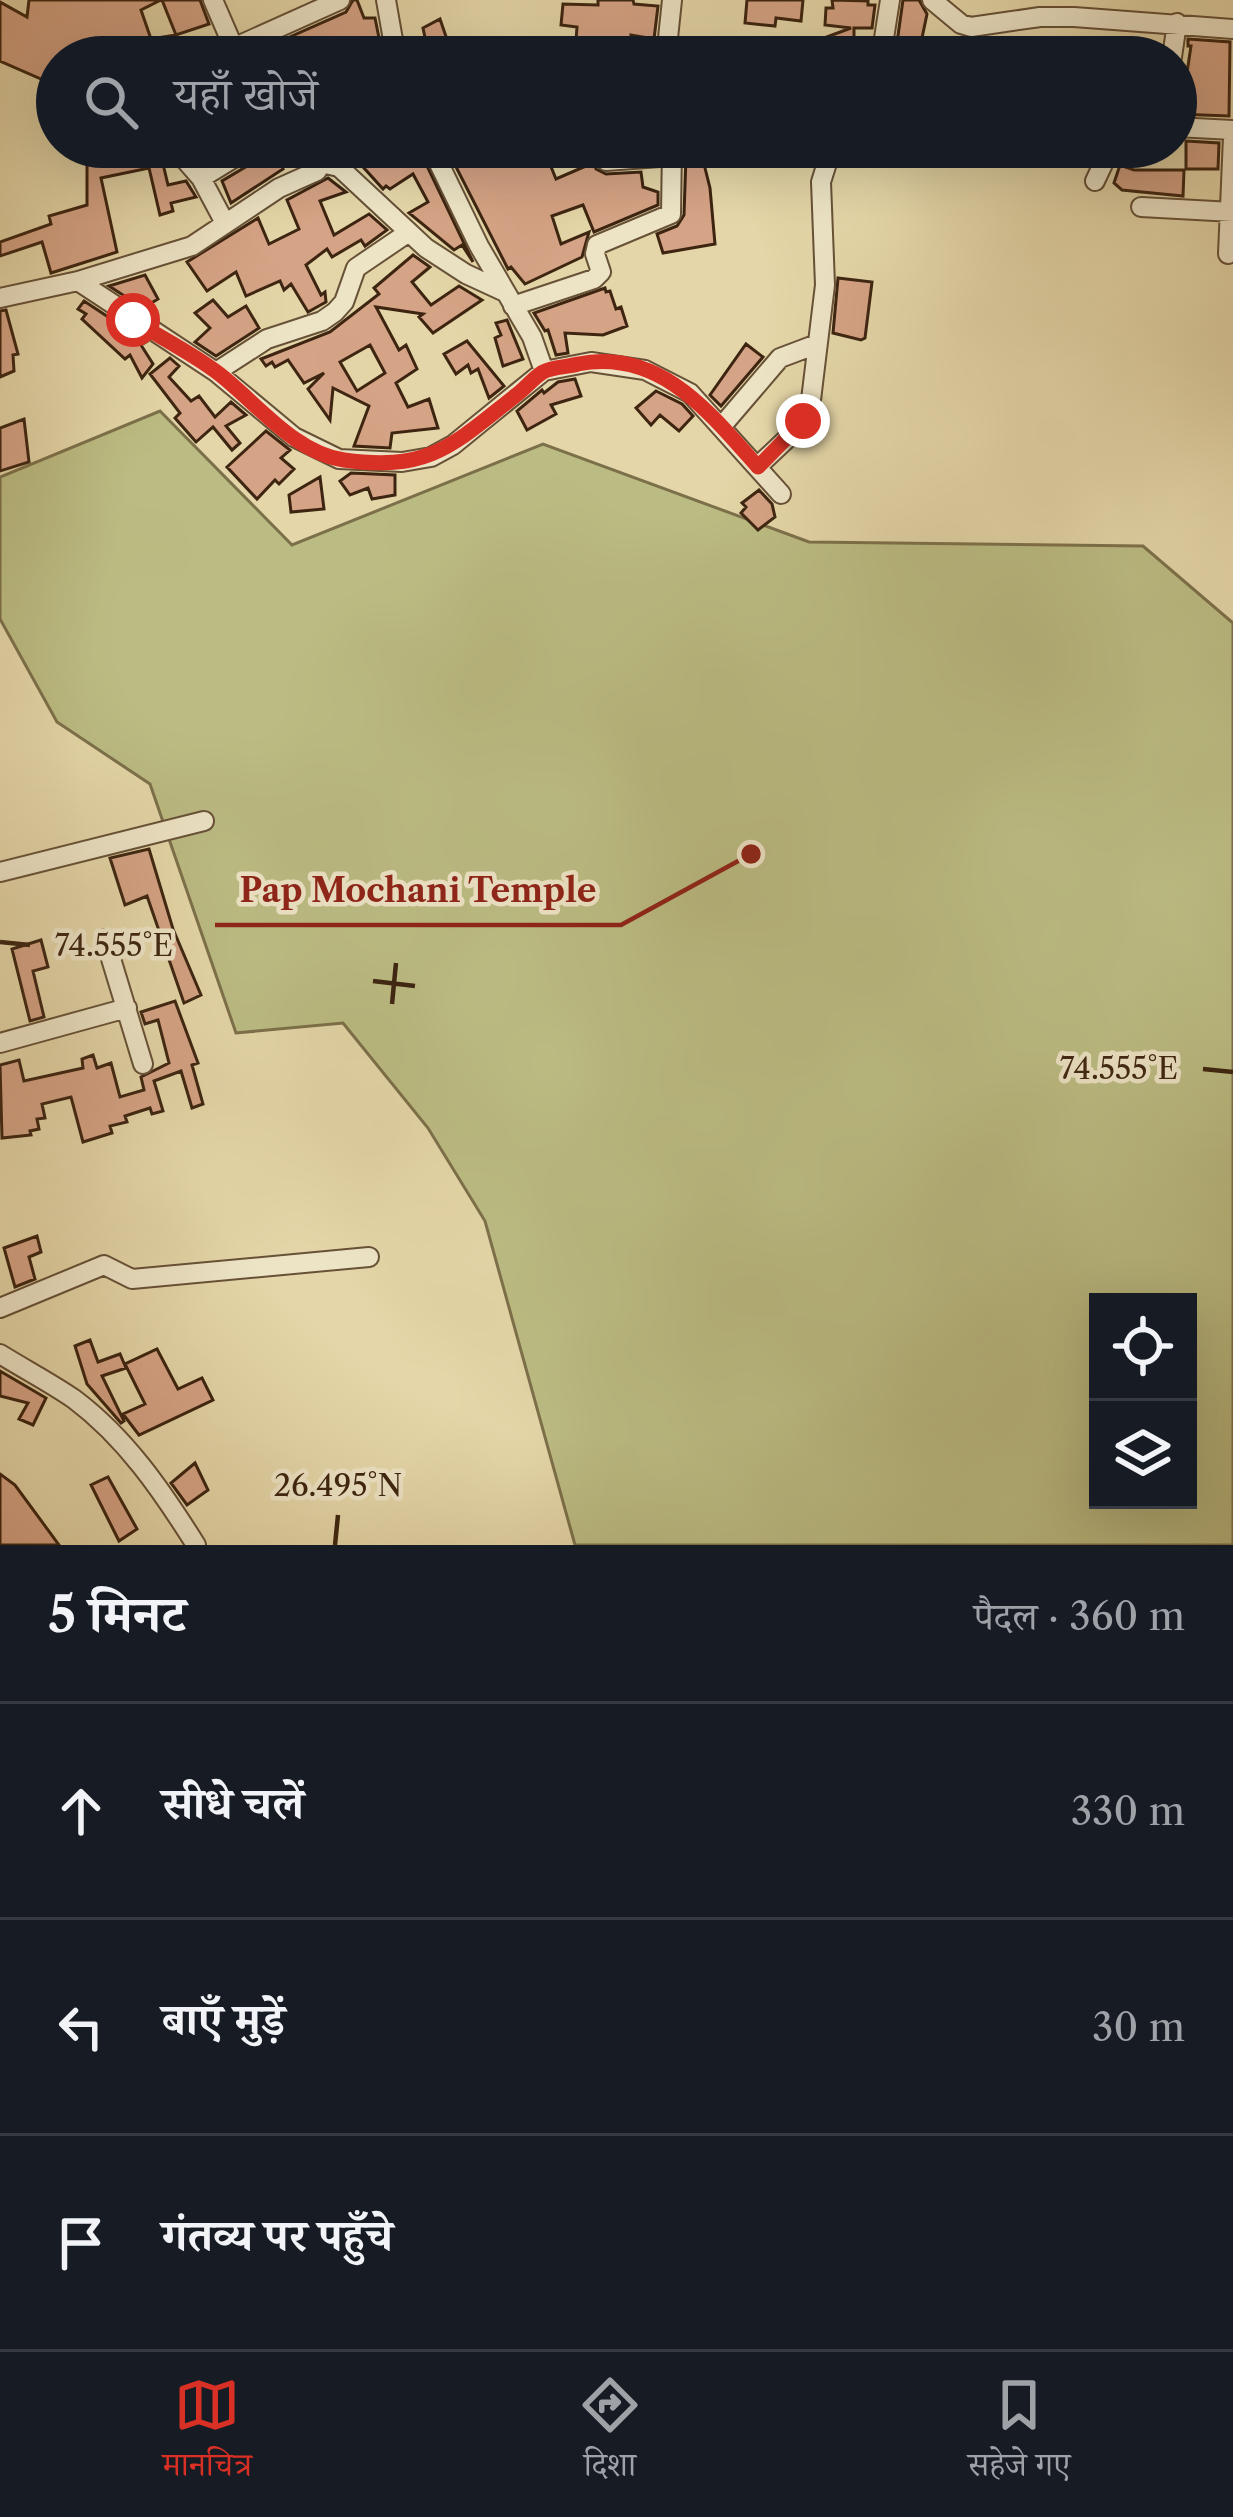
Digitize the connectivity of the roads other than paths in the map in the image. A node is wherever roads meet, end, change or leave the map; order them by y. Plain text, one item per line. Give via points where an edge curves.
1 (213, 0) edge
2 (340, 0) edge
3 (386, 0) edge
4 (671, 0) edge
5 (890, 0) edge
6 (932, 0) edge
7 (1178, 23) junction
8 (1233, 29) edge
9 (228, 36) edge
10 (267, 36) edge
11 (392, 36) edge
12 (668, 36) edge
13 (884, 36) edge
14 (1176, 36) edge
15 (1197, 130) edge
16 (1233, 133) edge
17 (192, 168) edge
18 (217, 168) edge
19 (317, 168) edge
20 (340, 168) edge
21 (442, 168) edge
22 (673, 168) edge
23 (825, 168) edge
24 (1101, 168) edge
25 (201, 178) junction
26 (1095, 181) dead end
27 (1141, 207) dead end
28 (1231, 212) edge
29 (225, 223) junction
30 (409, 232) junction
31 (1228, 254) dead end
32 (78, 281) junction
33 (0, 298) edge
34 (509, 299) junction
35 (818, 344) junction
36 (544, 371) junction
37 (216, 372) junction
38 (721, 427) junction
39 (758, 467) junction
40 (782, 494) dead end
41 (204, 821) dead end
42 (0, 872) edge
43 (106, 939) dead end
44 (127, 1008) junction
45 (0, 1043) edge
46 (143, 1064) dead end
47 (369, 1257) dead end
48 (0, 1284) edge
49 (5, 1306) edge
50 (0, 1354) edge
51 (196, 1545) edge

1 - 9 street
2 - 10 street
3 - 11 street
4 - 12 street
5 - 13 street
6 - 7 street via 971,27 1040,17
7 - 8 street
7 - 14 street
15 - 16 street
16 - 28 street
17 - 25 street
18 - 25 street
19 - 29 street
20 - 30 street
21 - 34 street
22 - 34 street via 668,218 597,245 601,272 594,279
23 - 35 street
24 - 26 street
25 - 29 street
27 - 28 street
28 - 31 street
29 - 32 street via 192,246
30 - 34 street
30 - 37 street via 356,268 335,312 267,339
32 - 33 street
32 - 37 street
34 - 36 street
35 - 38 street via 781,358
35 - 39 street via 810,408
36 - 37 street via 453,445 402,462 316,450
36 - 38 street via 591,362 645,370 690,393
38 - 39 street
39 - 40 street
41 - 42 street
43 - 44 street
44 - 45 street
44 - 46 street
47 - 49 street via 132,1280 104,1265
48 - 49 street
50 - 51 street via 110,1431

